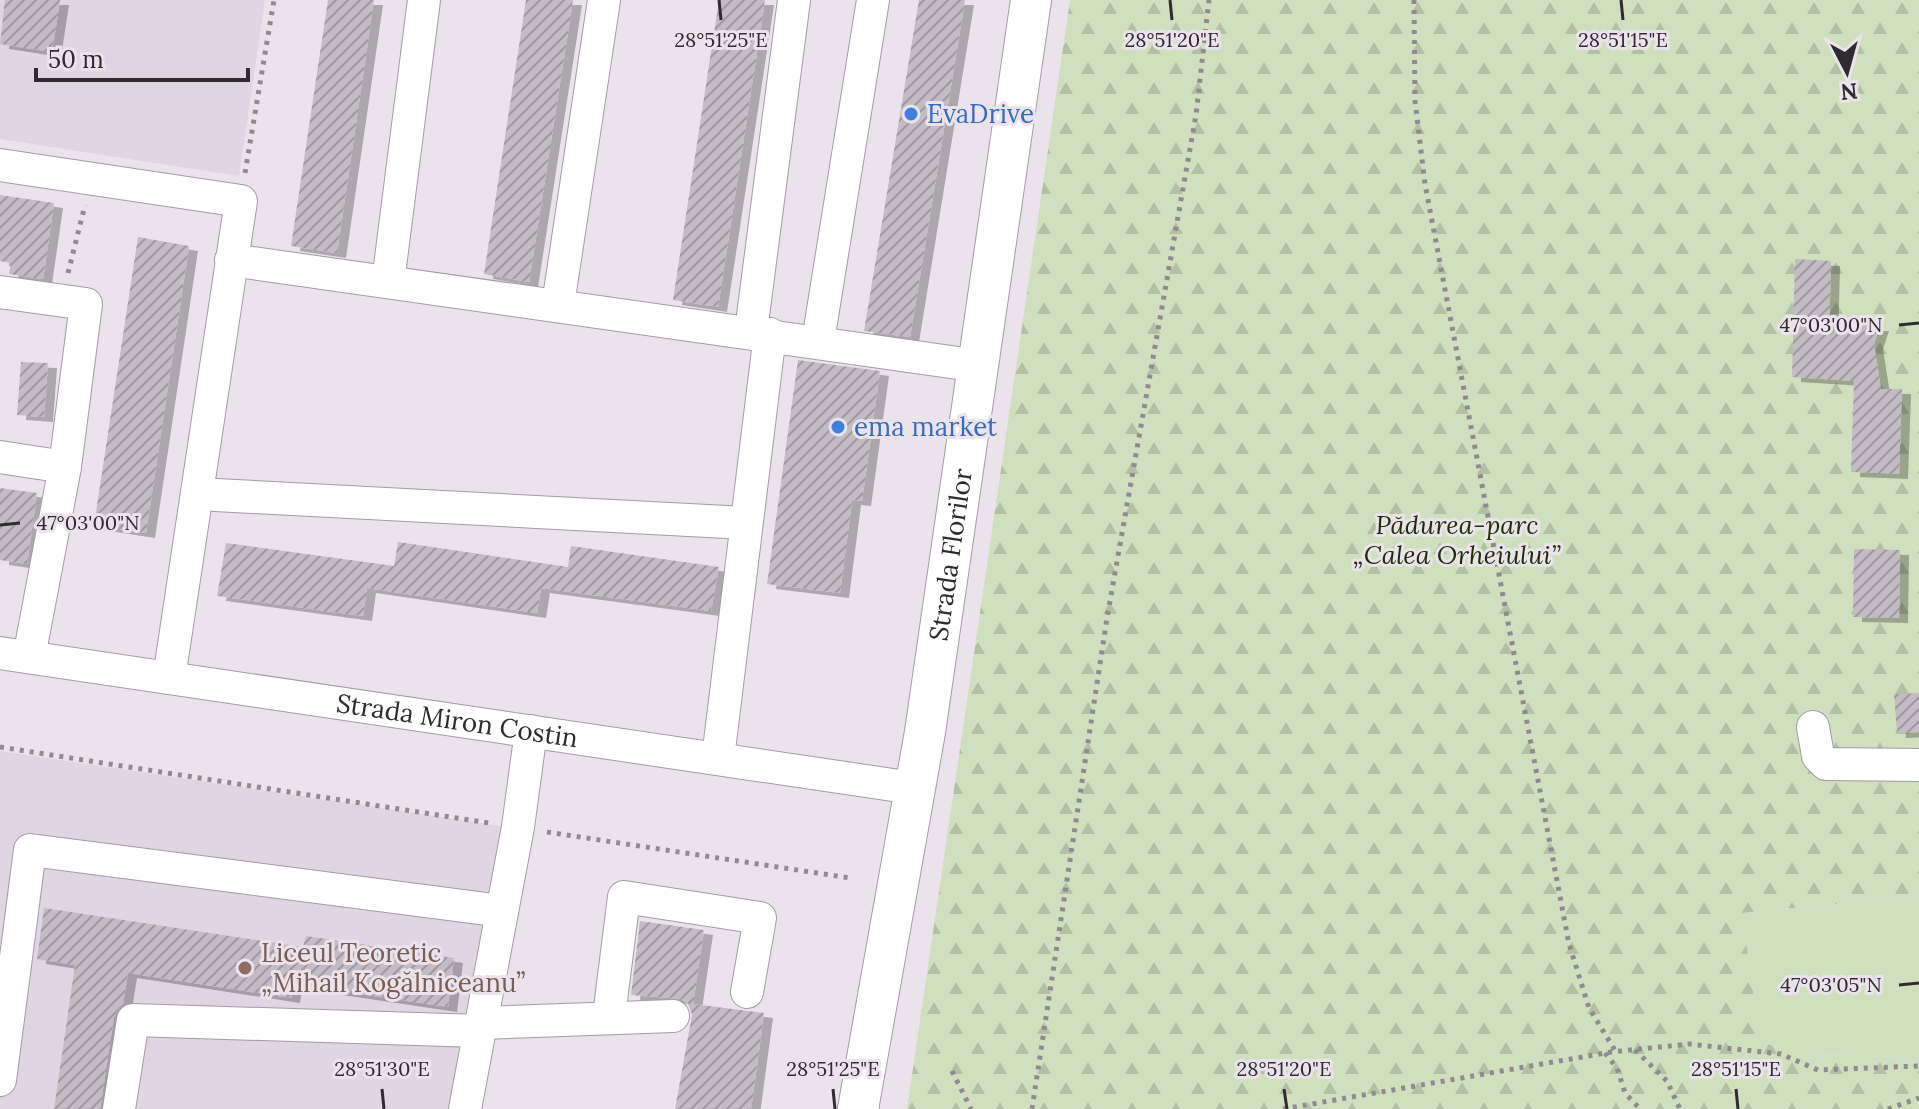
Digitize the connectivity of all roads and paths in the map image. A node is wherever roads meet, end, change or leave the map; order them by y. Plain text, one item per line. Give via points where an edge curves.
1 (274, 0) edge
2 (424, 0) edge
3 (604, 0) edge
4 (794, 0) edge
5 (873, 0) edge
6 (1031, 0) edge
7 (1209, 0) edge
8 (1414, 0) edge
9 (0, 165) edge
10 (92, 179) junction
11 (241, 201) junction
12 (231, 260) junction
13 (388, 282) junction
14 (0, 292) edge
15 (61, 301) junction
16 (558, 305) junction
17 (761, 333) junction
18 (818, 341) junction
19 (979, 366) junction
20 (0, 457) edge
21 (65, 467) junction
22 (197, 494) junction
23 (746, 523) junction
24 (14, 655) edge
25 (169, 678) junction
26 (1813, 727) dead end
27 (531, 731) junction
28 (0, 747) edge
29 (718, 758) junction
30 (1919, 765) edge
31 (913, 788) junction
32 (518, 827) junction
33 (850, 878) dead end
34 (502, 911) junction
35 (747, 992) dead end
36 (609, 1016) junction
37 (673, 1016) dead end
38 (479, 1027) junction
39 (1635, 1050) junction
40 (1616, 1052) junction
41 (1605, 1053) junction
42 (1919, 1066) edge
43 (952, 1071) dead end
44 (0, 1080) edge
45 (1919, 1098) edge
46 (119, 1109) edge
47 (465, 1109) edge
48 (858, 1109) edge
49 (971, 1109) edge
50 (1032, 1109) edge
51 (1283, 1109) edge
52 (1640, 1109) edge
53 (1680, 1109) edge
54 (1888, 1109) edge

1 - 11 path
2 - 13 street
3 - 16 street
4 - 17 street
5 - 18 street
6 - 19 main road, Strada Florilor
7 - 50 path via 1196,115 1107,618
8 - 40 path via 1415,101 1425,184 1569,944 1589,1008
9 - 10 street
10 - 11 street
10 - 15 path
11 - 12 street
12 - 13 street
12 - 22 street
13 - 16 street
14 - 15 street
15 - 21 street via 86,304
16 - 17 street
17 - 18 street
17 - 23 street
18 - 19 street
19 - 31 main road, Strada Florilor
20 - 21 street
21 - 24 street
22 - 23 street
22 - 25 street
23 - 29 street
24 - 25 street, Strada Miron Costin
25 - 27 street, Strada Miron Costin
26 - 30 street via 1818,756 1826,764
27 - 29 street, Strada Miron Costin
27 - 32 street
28 - 32 path
29 - 31 street, Strada Miron Costin
31 - 48 main road, Strada Florilor
32 - 33 path
32 - 34 street
34 - 38 street
34 - 44 street via 30,850
35 - 36 street via 760,918 624,897
36 - 37 street
36 - 38 street
38 - 46 street via 133,1020
38 - 47 street
39 - 40 path
39 - 42 path via 1689,1044 1729,1048 1781,1054 1818,1070
39 - 53 path via 1667,1081
40 - 41 path
41 - 51 path
41 - 52 path via 1617,1068 1625,1093
43 - 49 path
45 - 54 path

